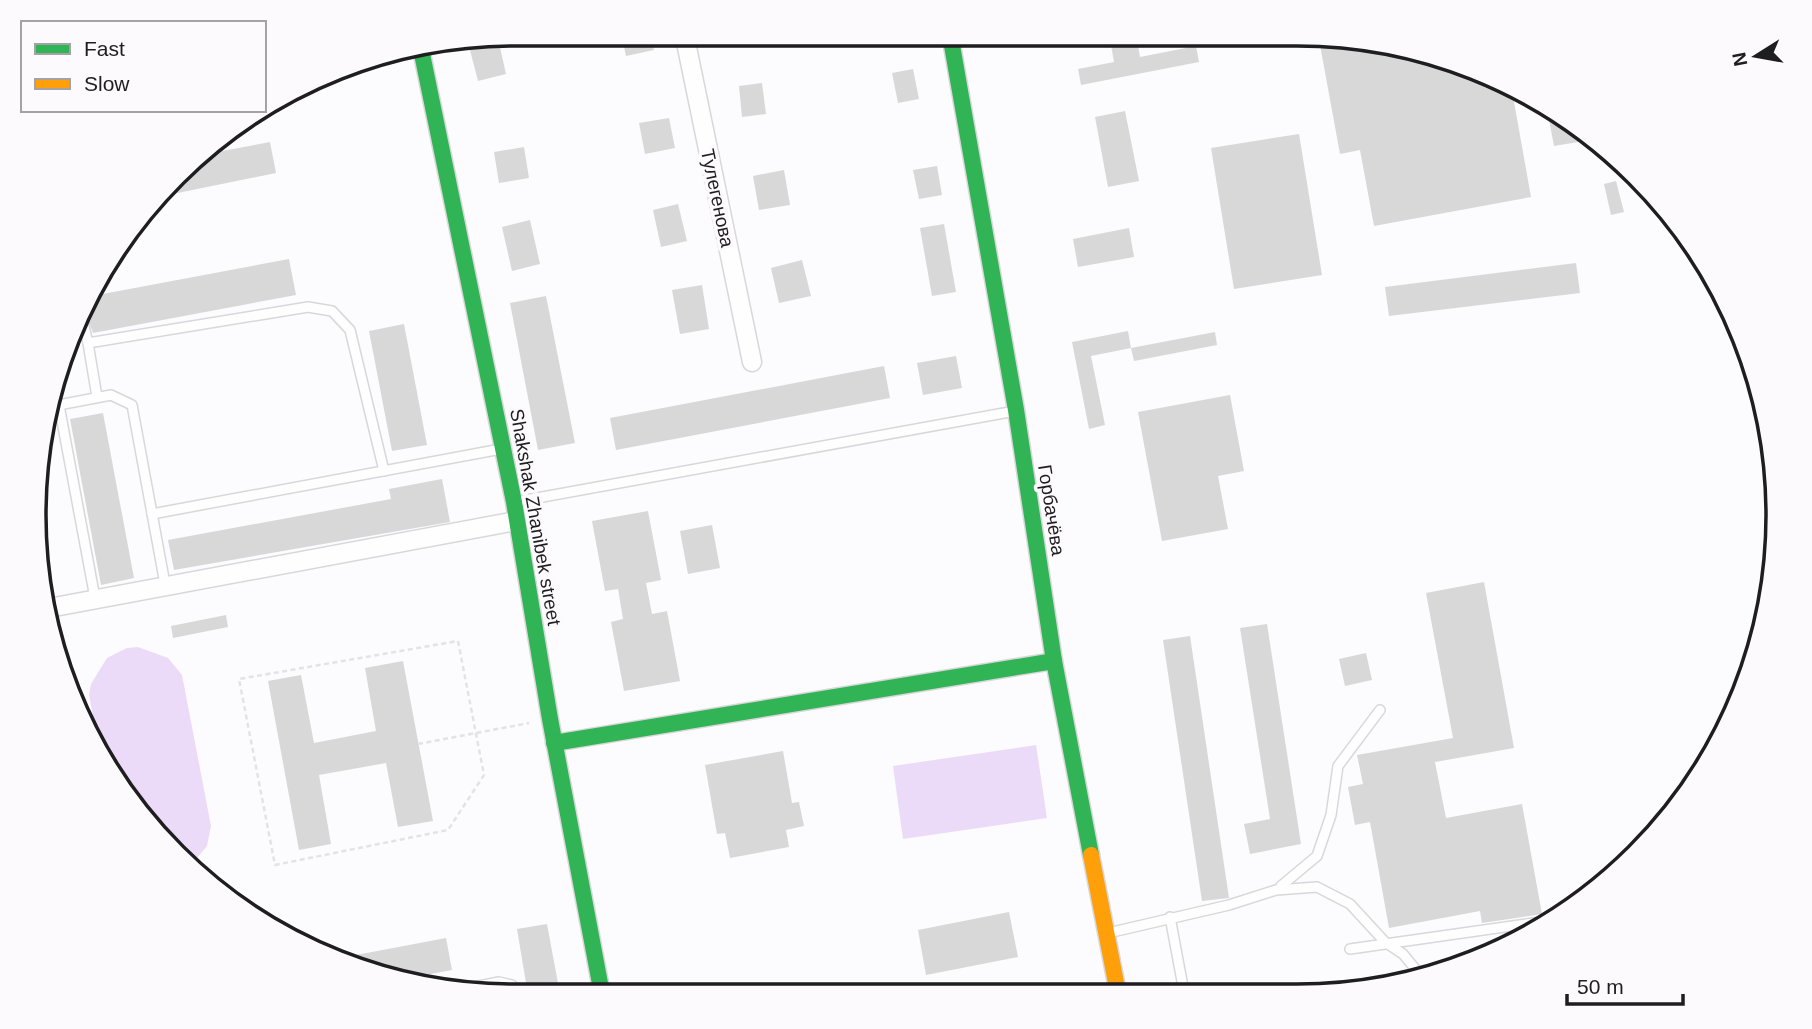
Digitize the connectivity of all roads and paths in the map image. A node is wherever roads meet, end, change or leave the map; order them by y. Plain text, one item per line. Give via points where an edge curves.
1 (687, 46) edge
2 (952, 46) edge
3 (422, 55) edge
4 (84, 328) edge
5 (88, 344) junction
6 (752, 362) dead end
7 (97, 397) junction
8 (58, 405) edge
9 (58, 407) edge
10 (1016, 410) junction
11 (503, 449) junction
12 (384, 471) junction
13 (514, 502) junction
14 (152, 514) junction
15 (516, 521) junction
16 (165, 584) junction
17 (95, 598) junction
18 (55, 607) edge
19 (1054, 661) junction
20 (1381, 710) dead end
21 (550, 719) junction
22 (476, 733) junction
23 (554, 743) junction
24 (418, 744) dead end
25 (1276, 890) junction
26 (1170, 917) junction
27 (1527, 923) edge
28 (1106, 933) junction
29 (1385, 942) junction
30 (1350, 949) dead end
31 (1415, 969) edge
32 (600, 984) edge
33 (1116, 984) edge
34 (1183, 984) edge

1 - 6 street, Тулегенова
2 - 10 street, Горбачёва
3 - 11 street, Shakshak Zhanibek street
4 - 5 lane
5 - 7 lane
5 - 12 lane via 308,307 332,310 350,330
7 - 8 lane
7 - 14 lane via 111,395 132,405
9 - 17 lane
10 - 13 lane
10 - 19 street, Горбачёва
11 - 12 lane
11 - 13 street, Shakshak Zhanibek street
12 - 14 lane
13 - 15 street, Shakshak Zhanibek street
14 - 16 lane
15 - 16 street
15 - 21 street, Shakshak Zhanibek street
16 - 17 street
17 - 18 street
19 - 23 street
19 - 28 street, Горбачёва
20 - 25 lane via 1338,766 1331,815 1317,856
21 - 22 path
21 - 23 street, Shakshak Zhanibek street
22 - 22 path via 484,775 448,830 275,865 239,680 458,641
22 - 24 path
23 - 32 street, Shakshak Zhanibek street
25 - 26 lane
25 - 29 lane via 1317,887 1333,893 1350,904
26 - 28 lane
26 - 34 lane
27 - 29 lane
28 - 33 street, Горбачёва
29 - 30 lane
29 - 31 lane

